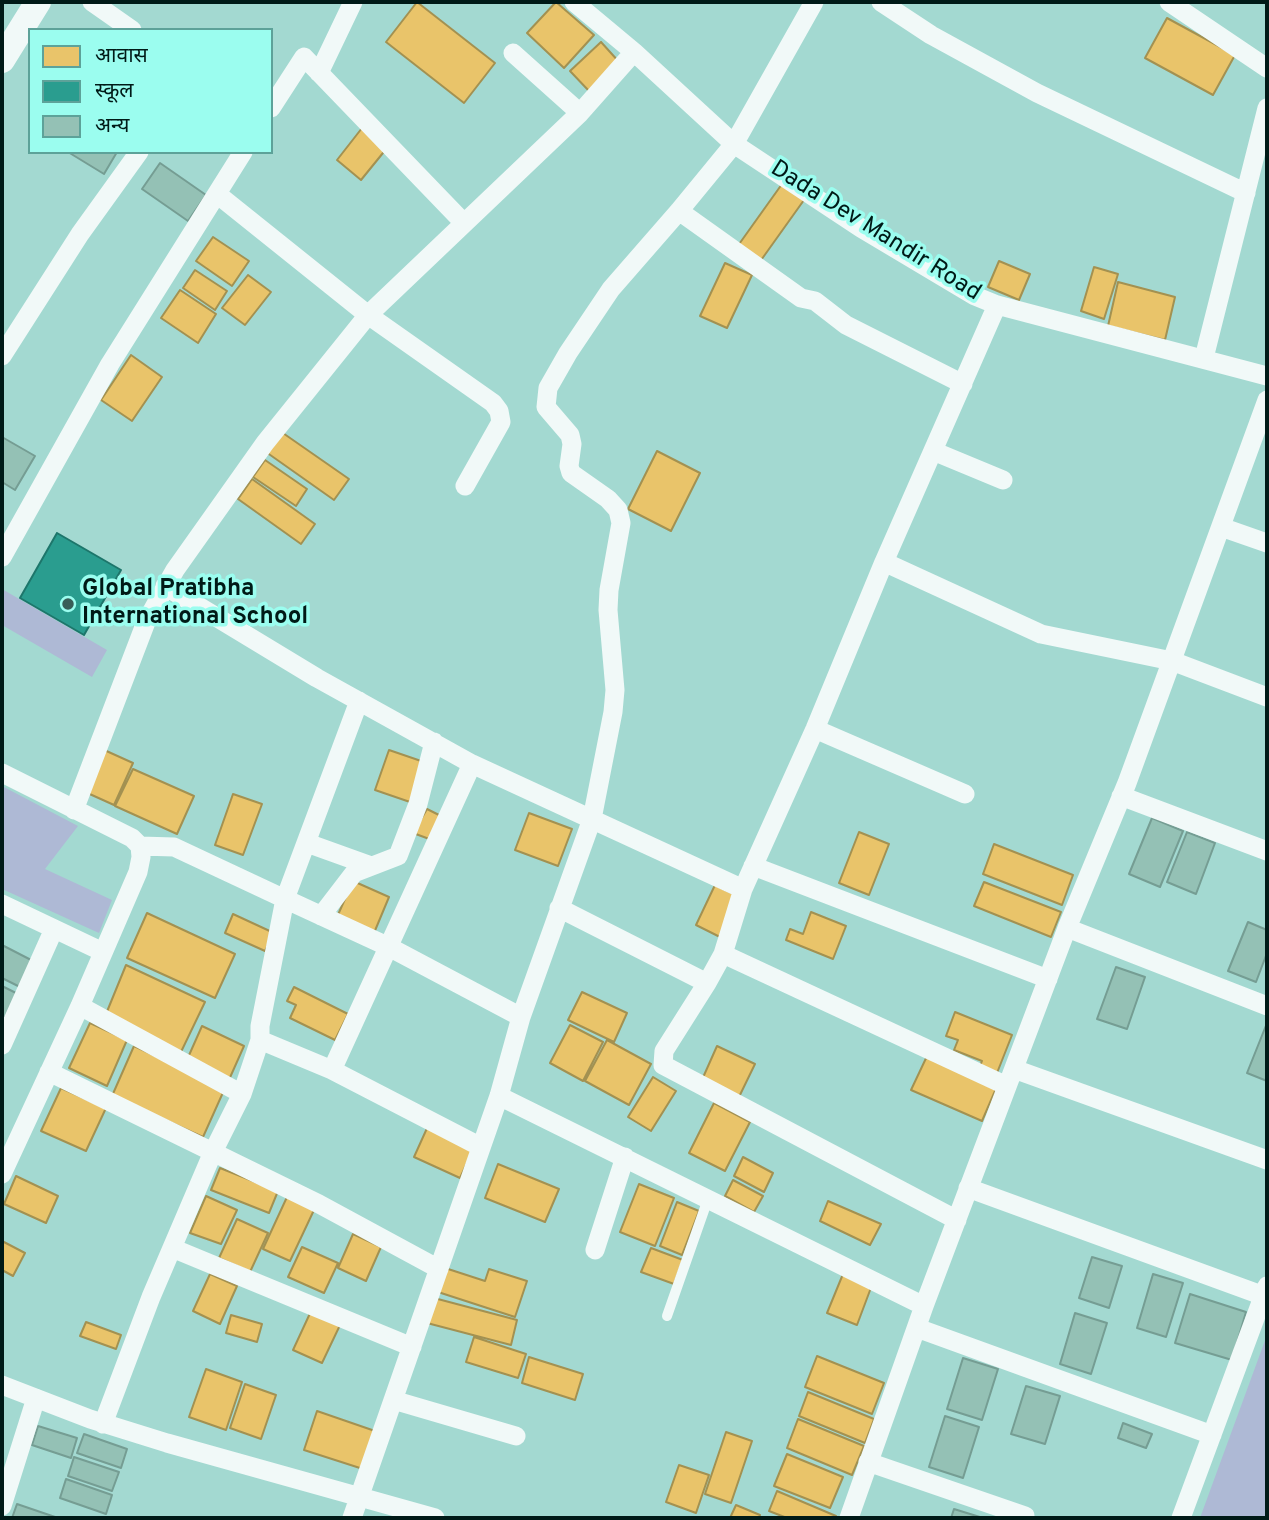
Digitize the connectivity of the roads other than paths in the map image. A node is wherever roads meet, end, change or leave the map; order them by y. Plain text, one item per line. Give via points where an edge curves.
1 (38, 2) edge
2 (92, 2) edge
3 (353, 2) edge
4 (574, 2) edge
5 (814, 2) edge
6 (881, 2) edge
7 (1174, 3) edge
8 (129, 28) edge
9 (634, 52) junction
10 (513, 53) dead end
11 (2, 60) edge
12 (1267, 68) edge
13 (319, 73) junction
14 (273, 105) edge
15 (1267, 108) edge
16 (580, 113) junction
17 (734, 144) junction
18 (138, 154) edge
19 (242, 154) edge
20 (1246, 193) junction
21 (216, 194) junction
22 (680, 211) junction
23 (463, 222) junction
24 (997, 304) junction
25 (368, 315) junction
26 (2, 356) edge
27 (1204, 358) junction
28 (1267, 376) edge
29 (963, 384) junction
30 (1267, 400) edge
31 (933, 451) junction
32 (1003, 480) dead end
33 (465, 486) dead end
34 (1221, 527) junction
35 (1267, 543) edge
36 (2, 557) edge
37 (884, 562) junction
38 (165, 586) junction
39 (1172, 661) junction
40 (1267, 697) edge
41 (359, 701) junction
42 (815, 729) junction
43 (434, 742) junction
44 (472, 764) junction
45 (2, 773) edge
46 (965, 794) dead end
47 (1121, 796) junction
48 (75, 810) junction
49 (592, 819) junction
50 (307, 843) junction
51 (140, 846) junction
52 (1267, 851) edge
53 (371, 866) junction
54 (753, 866) junction
55 (743, 889) junction
56 (285, 899) junction
57 (2, 904) edge
58 (559, 908) junction
59 (321, 916) junction
60 (1068, 928) junction
61 (54, 929) junction
62 (389, 947) junction
63 (103, 952) junction
64 (723, 954) junction
65 (1048, 979) junction
66 (707, 983) junction
67 (80, 1006) junction
68 (1267, 1006) edge
69 (521, 1017) junction
70 (260, 1040) junction
71 (2, 1045) edge
72 (331, 1069) junction
73 (48, 1072) junction
74 (1011, 1077) junction
75 (242, 1094) junction
76 (499, 1096) junction
77 (481, 1147) junction
78 (213, 1152) junction
79 (625, 1157) junction
80 (1267, 1160) edge
81 (2, 1174) edge
82 (968, 1188) junction
83 (708, 1199) junction
84 (957, 1220) junction
85 (172, 1248) junction
86 (596, 1250) dead end
87 (439, 1269) junction
88 (1265, 1291) edge
89 (924, 1306) junction
90 (667, 1316) dead end
91 (917, 1328) junction
92 (412, 1347) junction
93 (2, 1385) edge
94 (36, 1398) junction
95 (393, 1400) junction
96 (103, 1424) junction
97 (1212, 1435) junction
98 (516, 1436) dead end
99 (868, 1462) junction
100 (359, 1499) junction
101 (2, 1506) edge
102 (352, 1518) edge
103 (435, 1518) edge
104 (849, 1518) edge
105 (1027, 1518) edge
106 (1181, 1518) edge

1 - 11 street
2 - 8 street
3 - 13 street
4 - 9 street, Dada Dev Mandir Road
5 - 17 street
6 - 20 street via 1037,93
7 - 12 street
9 - 16 street
9 - 17 street, Dada Dev Mandir Road
10 - 16 street
13 - 14 street via 304,57
13 - 23 street
15 - 20 street
16 - 23 street
17 - 22 street
17 - 24 street, Dada Dev Mandir Road via 861,228 975,296
18 - 26 street
19 - 21 street
20 - 27 street
21 - 25 street
21 - 36 street via 110,365
22 - 29 street via 801,298 815,301 846,325
22 - 49 street via 611,289 568,354 546,398 550,415 570,435 571,473 608,499 618,510 621,523 608,610 613,712
23 - 25 street
24 - 27 street, Dada Dev Mandir Road
24 - 29 street
25 - 33 street via 494,402 501,422
25 - 38 street via 265,443
27 - 28 street, Dada Dev Mandir Road
29 - 31 street
30 - 34 street
31 - 32 street
31 - 37 street
34 - 35 street
34 - 39 street
37 - 39 street via 1041,634
37 - 42 street
38 - 41 street
38 - 48 street via 139,638
39 - 40 street
39 - 47 street
41 - 43 street
41 - 50 street
42 - 46 street
42 - 54 street
43 - 44 street
43 - 53 street via 398,856
44 - 49 street
44 - 62 street
45 - 48 street
47 - 52 street
47 - 60 street
48 - 51 street
49 - 55 street
49 - 58 street
50 - 53 street
50 - 56 street
51 - 56 street via 174,846
51 - 63 street via 138,872
53 - 59 street via 354,873
54 - 55 street
54 - 65 street
55 - 64 street
56 - 59 street
56 - 70 street
57 - 61 street
58 - 66 street
58 - 69 street
59 - 62 street
60 - 65 street
60 - 68 street
61 - 63 street
61 - 71 street
62 - 69 street
62 - 72 street
63 - 67 street
64 - 66 street
64 - 74 street
65 - 74 street
66 - 84 street via 664,1051 663,1065
67 - 73 street
67 - 75 street
69 - 76 street
70 - 72 street
70 - 75 street
72 - 77 street
73 - 78 street
73 - 81 street
74 - 80 street
74 - 82 street
75 - 78 street
76 - 77 street
76 - 79 street
77 - 87 street
78 - 85 street
78 - 87 street
79 - 83 street
79 - 86 street
82 - 84 street
82 - 88 street
83 - 89 street
83 - 90 lane
84 - 89 street
85 - 92 street
85 - 96 street
87 - 92 street
88 - 97 street
89 - 91 street
91 - 97 street
91 - 99 street
92 - 95 street
93 - 94 street
94 - 96 street
94 - 101 street
95 - 98 street
95 - 100 street
96 - 100 street
97 - 106 street
99 - 104 street
99 - 105 street
100 - 102 street
100 - 103 street

